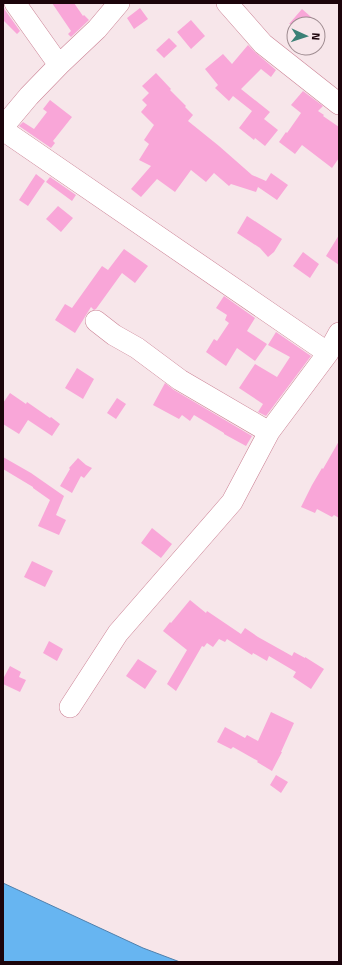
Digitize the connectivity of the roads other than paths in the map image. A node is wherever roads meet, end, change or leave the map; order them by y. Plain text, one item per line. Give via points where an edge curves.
1 (15, 3) edge
2 (119, 3) edge
3 (226, 3) edge
4 (59, 64) junction
5 (339, 104) edge
6 (3, 128) edge
7 (96, 321) dead end
8 (339, 333) edge
9 (328, 352) junction
10 (269, 432) junction
11 (70, 708) dead end

1 - 4 street
2 - 4 street via 98,29
3 - 5 street via 263,44
4 - 6 street
6 - 9 street
7 - 10 street via 180,380
8 - 9 street
9 - 10 street
10 - 11 street via 232,502 118,633

